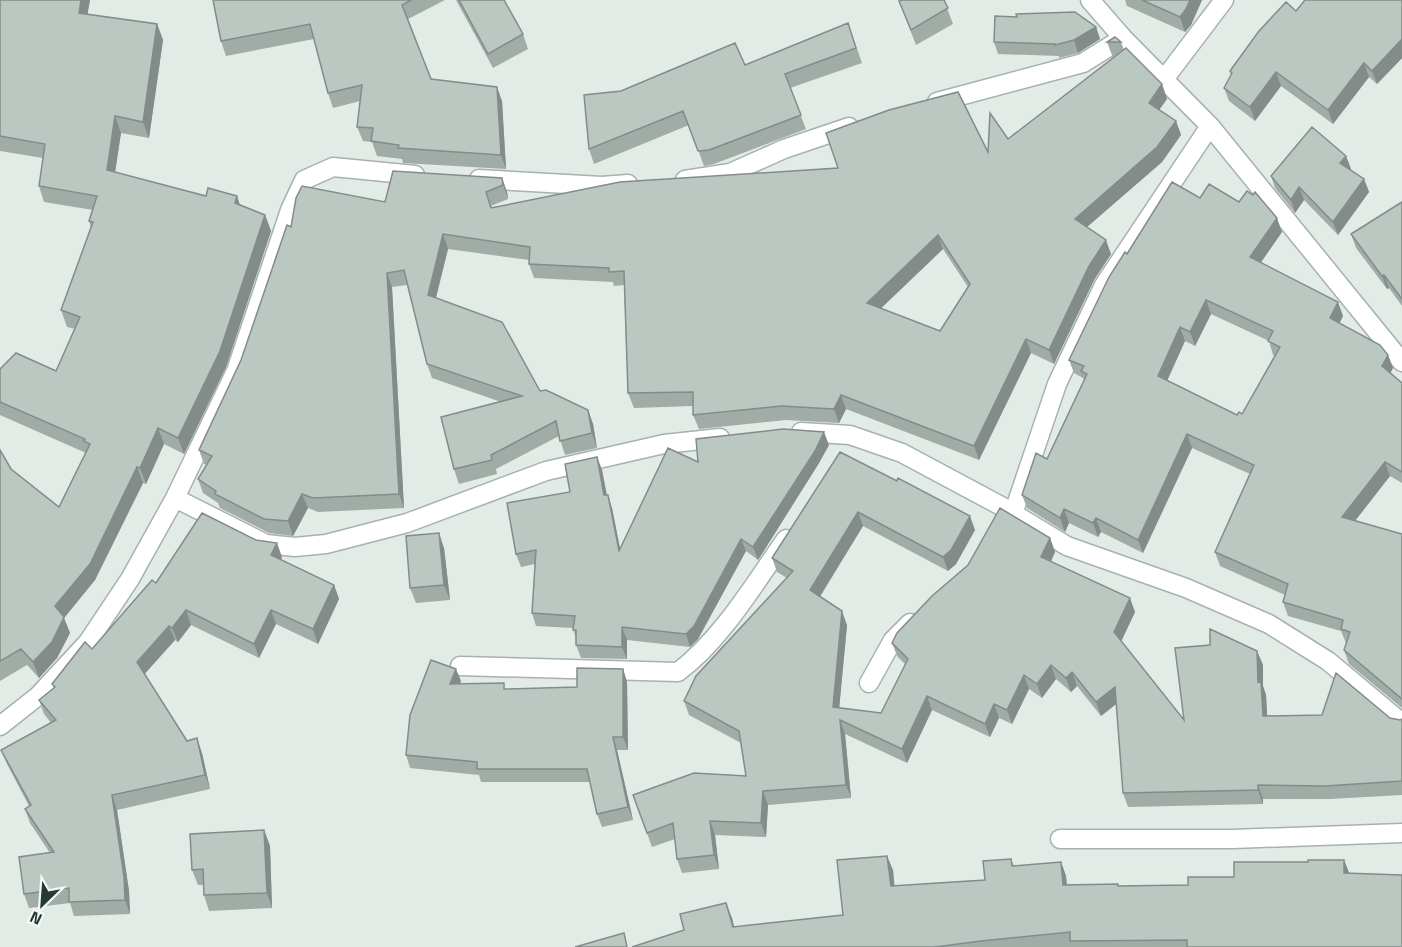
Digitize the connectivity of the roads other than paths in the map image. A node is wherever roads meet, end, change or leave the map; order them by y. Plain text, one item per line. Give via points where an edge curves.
1 (1090, 0) edge
2 (1224, 0) edge
3 (1124, 38) junction
4 (1165, 78) junction
5 (924, 105) edge
6 (867, 120) edge
7 (1210, 126) junction
8 (434, 177) edge
9 (467, 178) edge
10 (670, 182) edge
11 (647, 183) edge
12 (1402, 362) edge
13 (787, 431) edge
14 (850, 435) junction
15 (742, 436) edge
16 (839, 454) edge
17 (175, 498) junction
18 (1007, 510) junction
19 (798, 520) edge
20 (991, 525) edge
21 (922, 610) edge
22 (460, 666) dead end
23 (869, 683) dead end
24 (1402, 723) edge
25 (0, 726) edge
26 (1402, 833) edge
27 (1060, 839) dead end

1 - 3 street
2 - 4 street
3 - 4 street
3 - 5 street via 1083,63
4 - 7 street
6 - 10 street via 730,172
7 - 12 street
7 - 18 street via 1104,285 1056,384
8 - 17 street via 333,167 304,180 290,210 236,371
9 - 11 street via 602,186
13 - 14 street
14 - 16 street
14 - 18 street via 902,453
15 - 17 street via 664,444 546,471 406,523 326,544 266,544
17 - 25 street via 130,579 88,642 38,696
18 - 20 street
18 - 24 street via 1066,546 1186,588 1269,624 1328,661
19 - 22 street via 743,602 678,672
21 - 23 street via 893,640
26 - 27 street via 1233,839

